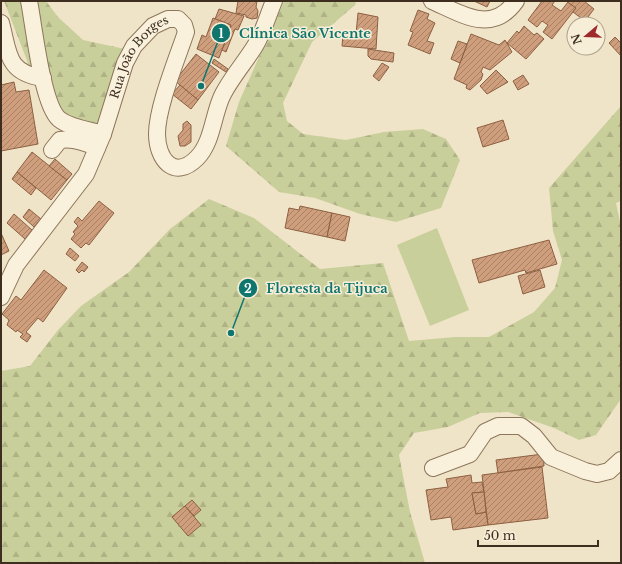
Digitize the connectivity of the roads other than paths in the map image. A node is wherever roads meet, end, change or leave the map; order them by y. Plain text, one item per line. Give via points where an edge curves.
1 (30, 1) edge
2 (274, 1) edge
3 (432, 1) edge
4 (516, 1) edge
5 (1, 23) edge
6 (42, 78) junction
7 (100, 141) junction
8 (52, 150) dead end
9 (1, 297) edge
10 (621, 460) edge
11 (433, 468) dead end

1 - 6 street
2 - 7 street, Rua João Borges via 256,44 223,94 206,142 198,157 191,163 183,168 172,168 165,162 159,150 157,134 160,111 186,32 178,19 168,19 153,26 134,46
3 - 4 street via 469,17 484,20 498,18 508,12
5 - 6 street via 14,67
6 - 7 street via 52,110 58,119
7 - 8 street via 60,140
7 - 9 street, Rua João Borges via 86,174 16,265
10 - 11 street via 609,471 597,474 551,458 534,436 521,426 498,426 485,432 470,454

